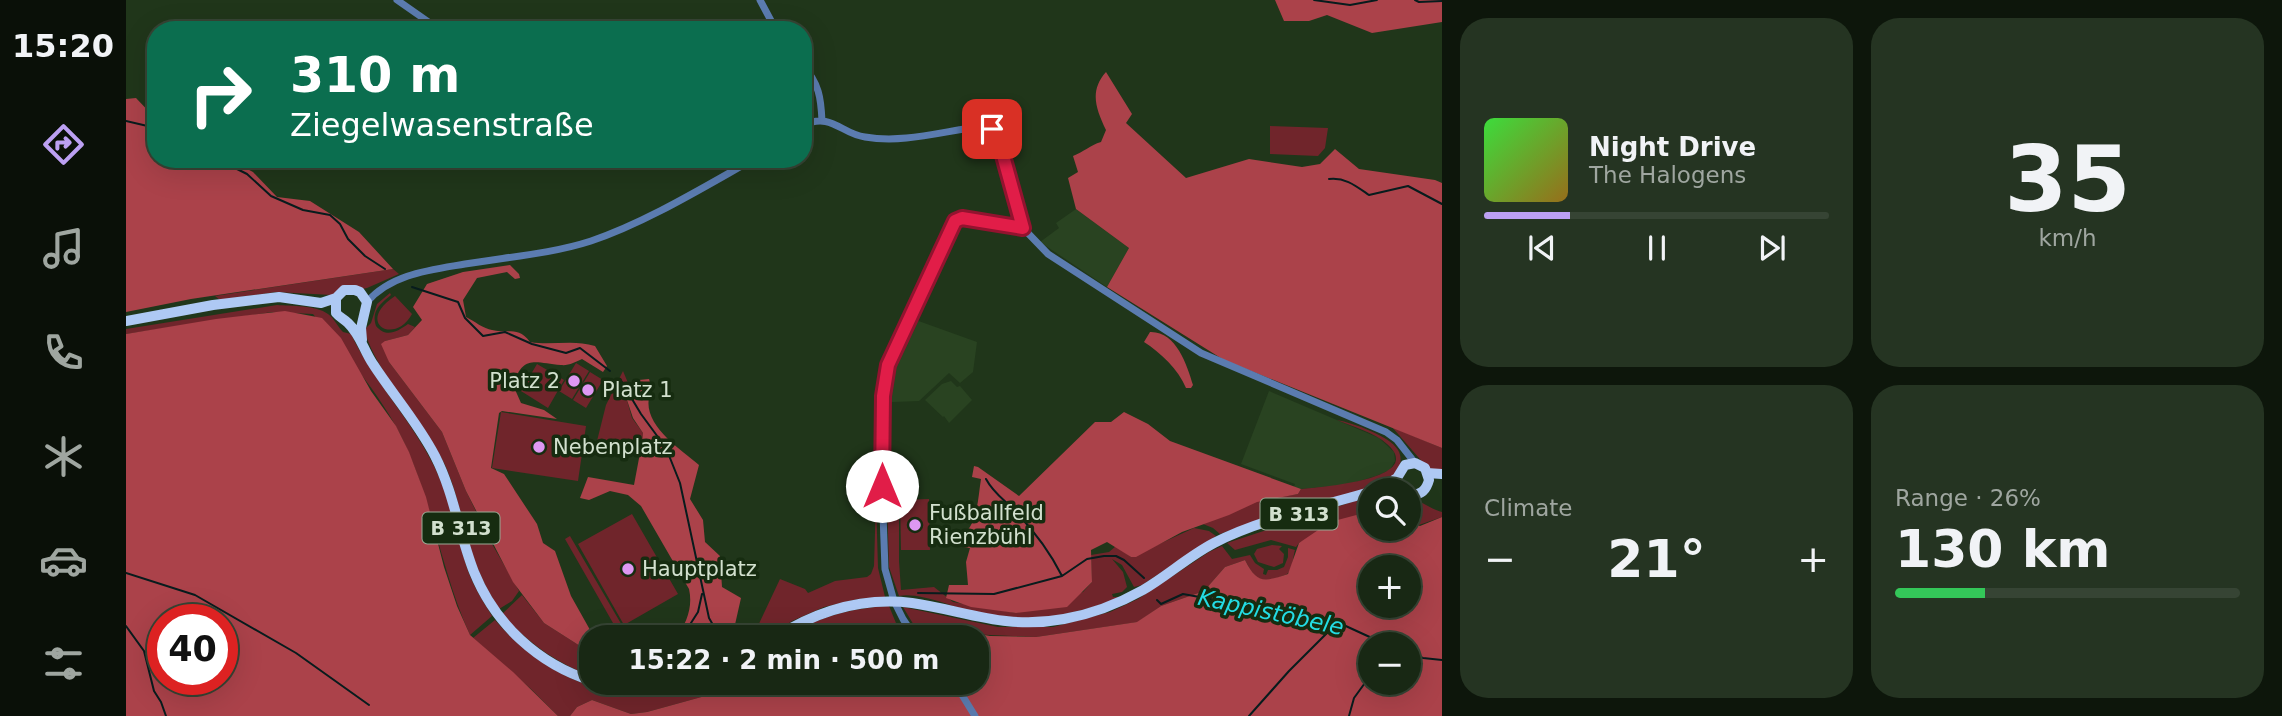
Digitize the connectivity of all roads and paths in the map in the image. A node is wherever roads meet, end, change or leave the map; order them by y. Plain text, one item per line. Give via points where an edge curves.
1 (397, 0) edge
2 (760, 0) edge
3 (427, 21) edge
4 (771, 21) edge
5 (812, 75) edge
6 (822, 121) junction
7 (812, 123) edge
8 (737, 168) edge
9 (1023, 228) junction
10 (380, 289) junction
11 (360, 292) junction
12 (367, 302) junction
13 (335, 303) junction
14 (362, 317) junction
15 (126, 321) edge
16 (347, 321) junction
17 (362, 343) junction
18 (1410, 464) junction
19 (1442, 475) edge
20 (1428, 476) junction
21 (1397, 478) edge
22 (1421, 493) edge
23 (1358, 496) edge
24 (800, 625) edge
25 (907, 625) edge
26 (579, 675) edge
27 (962, 695) edge
28 (975, 716) edge

1 - 3 street
2 - 4 street
5 - 6 street via 820,91
6 - 7 street
6 - 9 street via 857,136 875,138 930,136 986,126 995,133 1002,152
8 - 10 street via 637,222 592,240 428,270
9 - 18 street via 1048,254 1189,346 1387,432 1404,448
9 - 25 street via 955,221 888,365 884,380 884,553 888,584
10 - 11 street
10 - 12 street
11 - 12 main road
11 - 13 main road via 344,290
12 - 14 main road
13 - 15 main road via 279,297
13 - 16 main road via 339,317
14 - 16 main road
14 - 17 main road
16 - 17 main road, B 313
17 - 26 main road, B 313 via 435,457 474,572 499,617 546,660
18 - 20 main road
18 - 21 main road
19 - 20 main road
20 - 22 main road
23 - 24 main road, B 313 via 1213,543 1145,589 1086,615 1002,622 912,603 876,602 825,612
27 - 28 street

